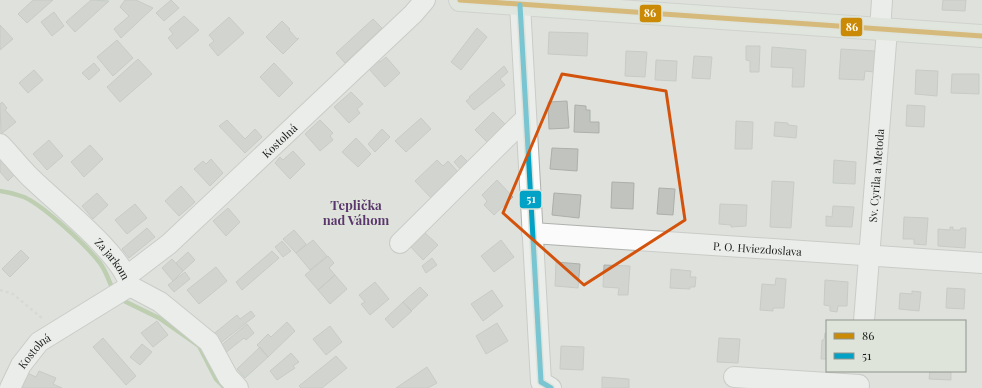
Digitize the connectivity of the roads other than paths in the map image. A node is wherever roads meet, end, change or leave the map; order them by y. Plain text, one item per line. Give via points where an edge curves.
1 (425, 0) edge
2 (460, 0) edge
3 (882, 0) edge
4 (520, 5) junction
5 (884, 30) junction
6 (982, 36) edge
7 (526, 118) junction
8 (0, 144) edge
9 (532, 233) junction
10 (400, 243) dead end
11 (868, 255) junction
12 (982, 263) edge
13 (122, 288) junction
14 (864, 320) edge
15 (734, 377) dead end
16 (860, 381) edge
17 (10, 388) edge
18 (238, 388) edge
19 (551, 388) edge

1 - 13 street, Kostolná
2 - 4 main road
3 - 5 street, Sv. Cyrila a Metoda
4 - 5 main road
4 - 7 street
5 - 6 main road
5 - 11 street, Sv. Cyrila a Metoda
7 - 9 street
7 - 10 street
8 - 13 street, Za jarkom via 29,176 90,233
9 - 11 street, P. O. Hviezdoslava
9 - 19 street via 541,382
11 - 12 street, P. O. Hviezdoslava
11 - 14 street, Sv. Cyrila a Metoda
13 - 17 street, Kostolná via 39,342 21,365
13 - 18 street, Za jarkom via 160,302 209,342 228,377
15 - 16 street

